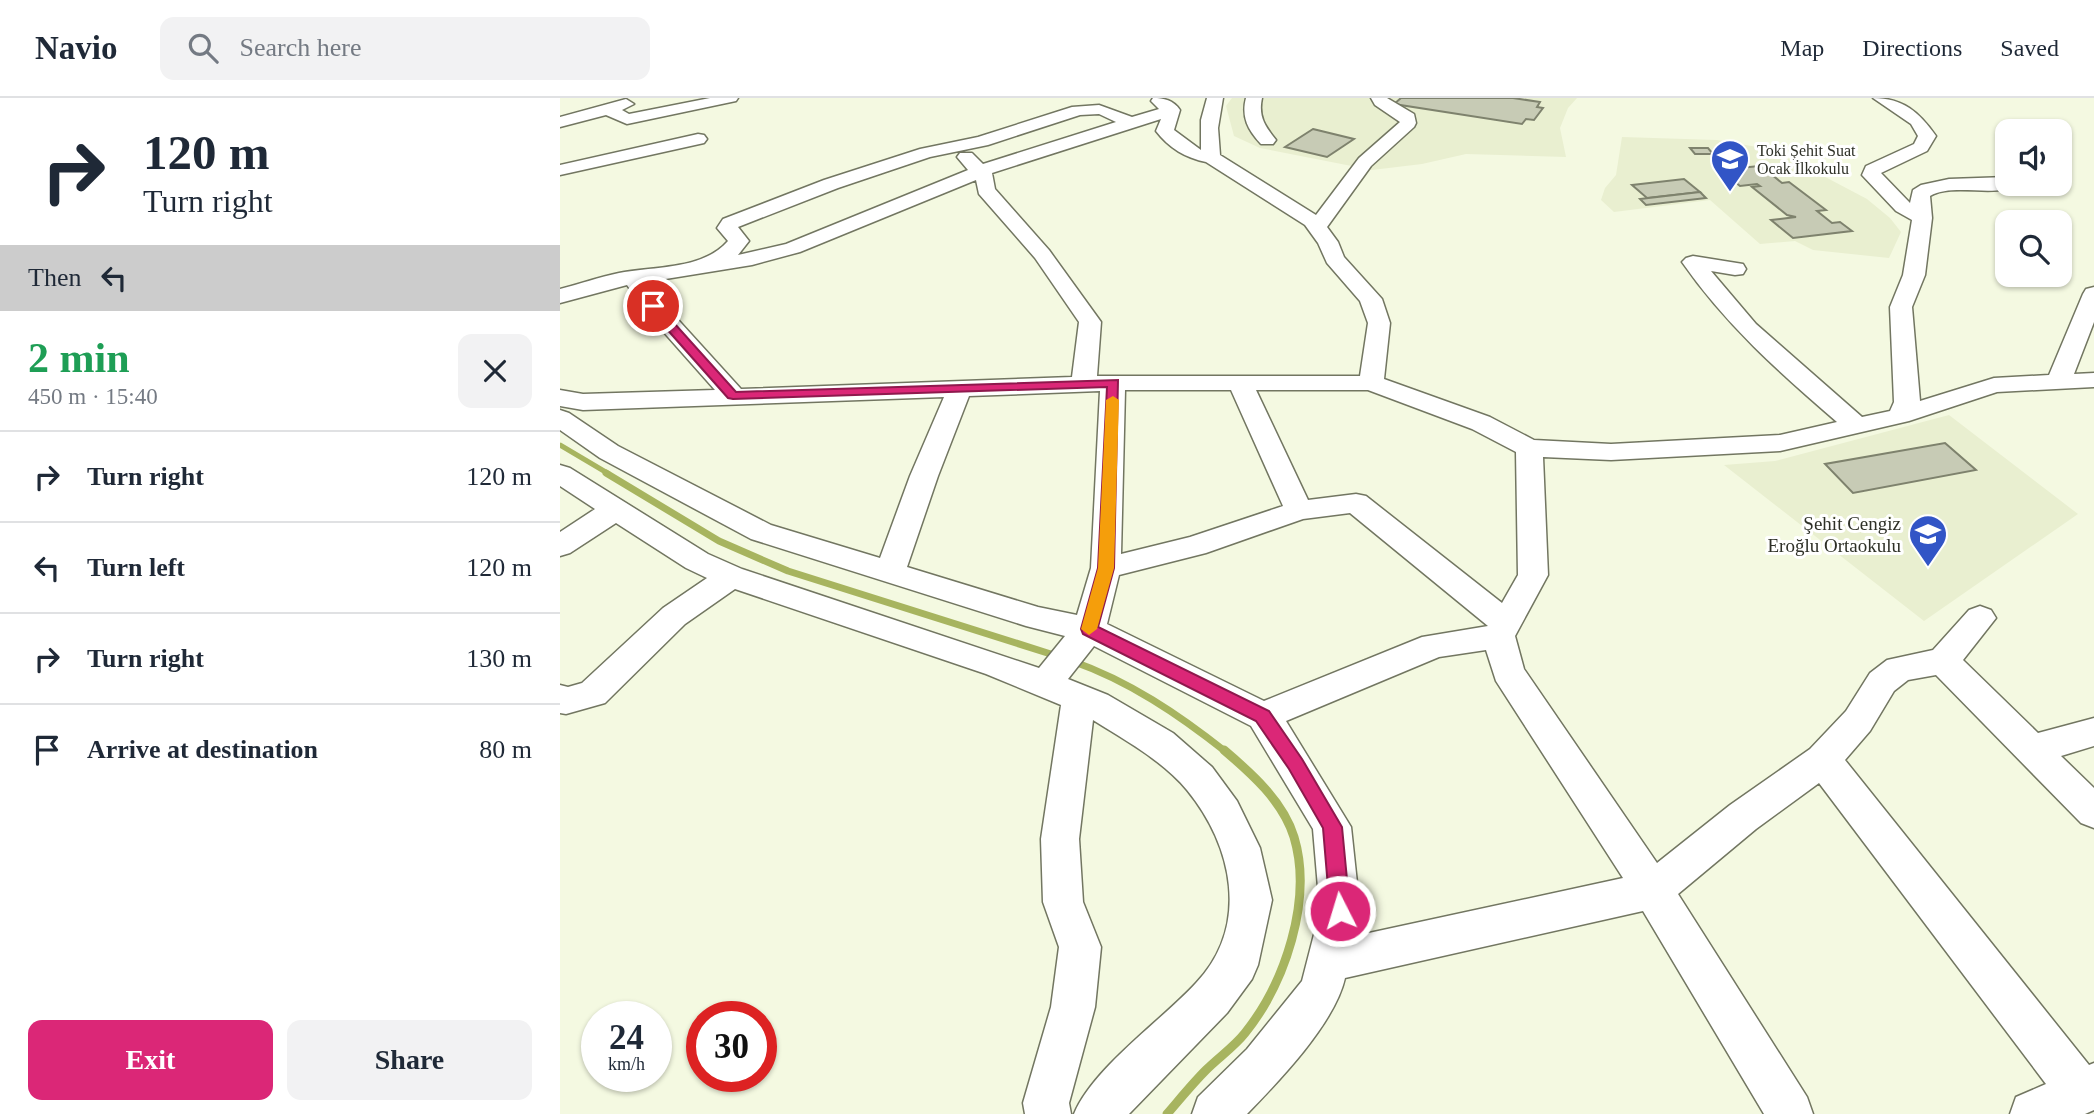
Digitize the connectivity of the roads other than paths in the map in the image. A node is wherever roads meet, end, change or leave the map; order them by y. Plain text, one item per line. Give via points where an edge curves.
1 (651, 98) edge
2 (730, 98) edge
3 (1155, 98) edge
4 (1215, 98) edge
5 (1254, 98) edge
6 (1379, 98) edge
7 (1881, 98) edge
8 (607, 109) junction
9 (1172, 110) junction
10 (560, 122) edge
11 (1130, 123) junction
12 (698, 139) dead end
13 (1266, 140) dead end
14 (953, 147) junction
15 (1212, 158) junction
16 (560, 170) edge
17 (981, 172) junction
18 (1995, 184) edge
19 (1922, 218) junction
20 (1317, 227) junction
21 (699, 267) junction
22 (1735, 269) dead end
23 (633, 278) junction
24 (2094, 294) edge
25 (560, 296) edge
26 (2059, 380) junction
27 (2094, 380) edge
28 (1113, 383) junction
29 (1240, 383) junction
30 (1371, 383) junction
31 (1084, 384) junction
32 (960, 388) junction
33 (733, 396) junction
34 (560, 398) edge
35 (1900, 416) junction
36 (560, 418) edge
37 (1857, 426) junction
38 (1529, 448) junction
39 (560, 474) edge
40 (616, 509) junction
41 (1299, 510) junction
42 (560, 546) edge
43 (1106, 568) junction
44 (890, 573) junction
45 (731, 577) junction
46 (1980, 618) dead end
47 (1089, 629) junction
48 (1502, 629) junction
49 (1942, 661) junction
50 (1062, 691) junction
51 (560, 698) edge
52 (1263, 716) junction
53 (2094, 732) edge
54 (2031, 750) junction
55 (1823, 760) junction
56 (2094, 812) edge
57 (1653, 890) junction
58 (1328, 962) junction
59 (2088, 1089) edge
60 (1048, 1114) edge
61 (1097, 1114) edge
62 (1215, 1114) edge
63 (1790, 1114) edge
64 (2034, 1114) edge

1 - 8 street
2 - 8 street via 627,118
3 - 9 street
4 - 15 street via 1208,143
5 - 13 street via 1252,119
6 - 20 street via 1408,118 1408,123 1365,163
7 - 19 street via 1917,121 1927,136 1921,147 1880,165 1871,175 1903,207
8 - 10 street
9 - 11 street
9 - 15 street via 1165,131 1194,155
11 - 14 street via 1093,107
11 - 17 street
12 - 16 street
14 - 17 street
14 - 21 street via 831,184 730,223 727,228 739,241 728,254
15 - 20 street
17 - 21 street via 793,248
17 - 31 street via 986,190 1042,254 1090,322
18 - 19 street via 1924,191 1920,194
19 - 35 street via 1914,275 1901,307 1907,402
20 - 30 street via 1334,259 1371,299 1379,323
21 - 23 street
22 - 37 street via 1693,262 1766,347
23 - 25 street
23 - 33 street
24 - 26 street
26 - 27 street
26 - 35 street via 1994,386
28 - 29 street
28 - 31 street
28 - 43 street
29 - 30 street
29 - 41 street
30 - 38 street via 1481,424
31 - 32 street
32 - 33 street
32 - 44 street
33 - 34 street via 583,402
35 - 37 street
36 - 44 street via 609,452 761,532
37 - 38 street via 1780,443 1721,447 1611,452
38 - 48 street via 1533,575
39 - 40 street
40 - 42 street
40 - 45 street via 697,561
41 - 43 street via 1196,547
41 - 48 street via 1356,503
43 - 47 street
44 - 47 street
45 - 50 street via 999,665
45 - 51 street via 674,617 593,694 566,701
46 - 49 street
47 - 50 street
47 - 52 street
48 - 52 street via 1434,646
48 - 57 street via 1508,672
49 - 54 street
49 - 55 street via 1899,668 1882,682 1858,721
50 - 60 street via 1063,902 1080,947 1073,1007 1046,1104
50 - 61 street via 1096,705 1160,743 1199,778 1241,848 1252,900 1237,965
52 - 58 street via 1332,827 1340,911
53 - 54 street
54 - 56 street
55 - 57 street
55 - 59 street
57 - 58 street
57 - 63 street
58 - 62 street via 1321,992 1263,1065
59 - 64 street

